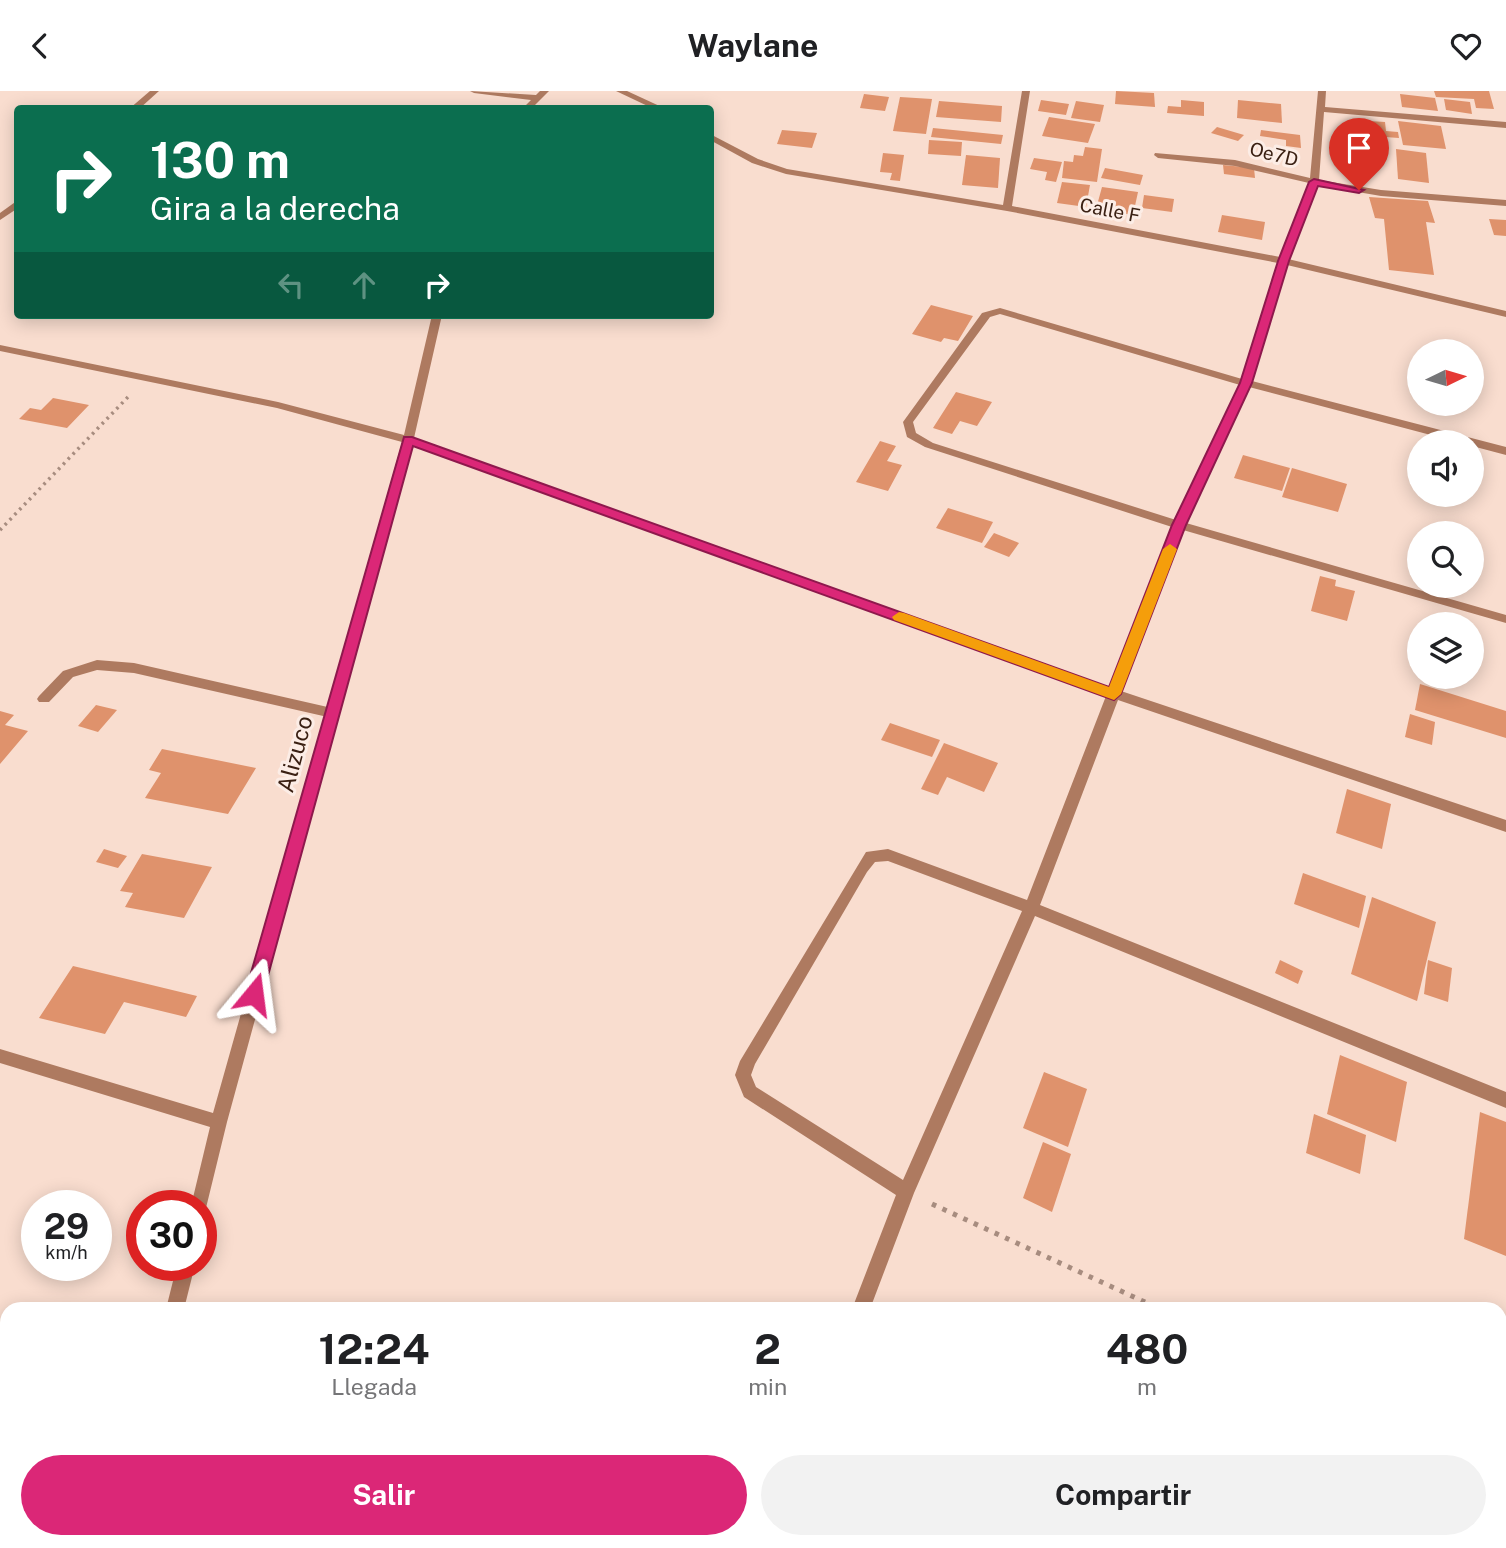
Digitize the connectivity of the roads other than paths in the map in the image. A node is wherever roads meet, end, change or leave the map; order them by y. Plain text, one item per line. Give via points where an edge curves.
1 (155, 91) edge
2 (474, 91) edge
3 (545, 91) edge
4 (620, 91) edge
5 (1026, 91) edge
6 (1322, 91) edge
7 (537, 99) junction
8 (138, 105) edge
9 (530, 105) edge
10 (653, 105) edge
11 (1322, 109) junction
12 (1506, 125) edge
13 (714, 138) edge
14 (1158, 155) dead end
15 (1314, 182) junction
16 (1506, 203) edge
17 (14, 206) edge
18 (1007, 208) junction
19 (0, 217) edge
20 (1283, 261) junction
21 (1506, 314) edge
22 (436, 319) edge
23 (0, 348) edge
24 (1246, 383) junction
25 (408, 440) junction
26 (1506, 451) edge
27 (1179, 525) junction
28 (1506, 619) edge
29 (1114, 694) junction
30 (44, 699) dead end
31 (332, 713) junction
32 (1506, 826) edge
33 (1031, 908) junction
34 (0, 1056) edge
35 (1506, 1100) edge
36 (219, 1122) junction
37 (203, 1190) edge
38 (906, 1192) junction
39 (182, 1281) edge
40 (178, 1302) edge
41 (864, 1302) edge

1 - 8 street
2 - 7 street
3 - 7 street
4 - 10 street
5 - 18 street
6 - 11 street
7 - 9 street
11 - 12 street
11 - 15 street
13 - 18 street, Calle F via 755,161 786,171
14 - 15 street, Oe7D via 1235,163
15 - 16 street, Oe7D via 1381,193
15 - 20 street
17 - 19 street
18 - 20 street, Calle F
20 - 21 street, Calle F
20 - 24 street
22 - 25 street, Alizuco
23 - 25 street via 278,405
24 - 26 street
24 - 27 street
24 - 27 street via 1000,311 986,315 908,422 911,435 929,445
25 - 29 street
25 - 31 street, Alizuco
27 - 28 street
27 - 29 street
29 - 32 street
29 - 33 street
30 - 31 street via 68,674 97,665 134,668
31 - 36 street, Alizuco
33 - 35 street
33 - 38 street
33 - 38 street via 888,855 872,856 747,1061 743,1076 750,1092
34 - 36 street
36 - 37 street, Alizuco
38 - 41 street
39 - 40 street

